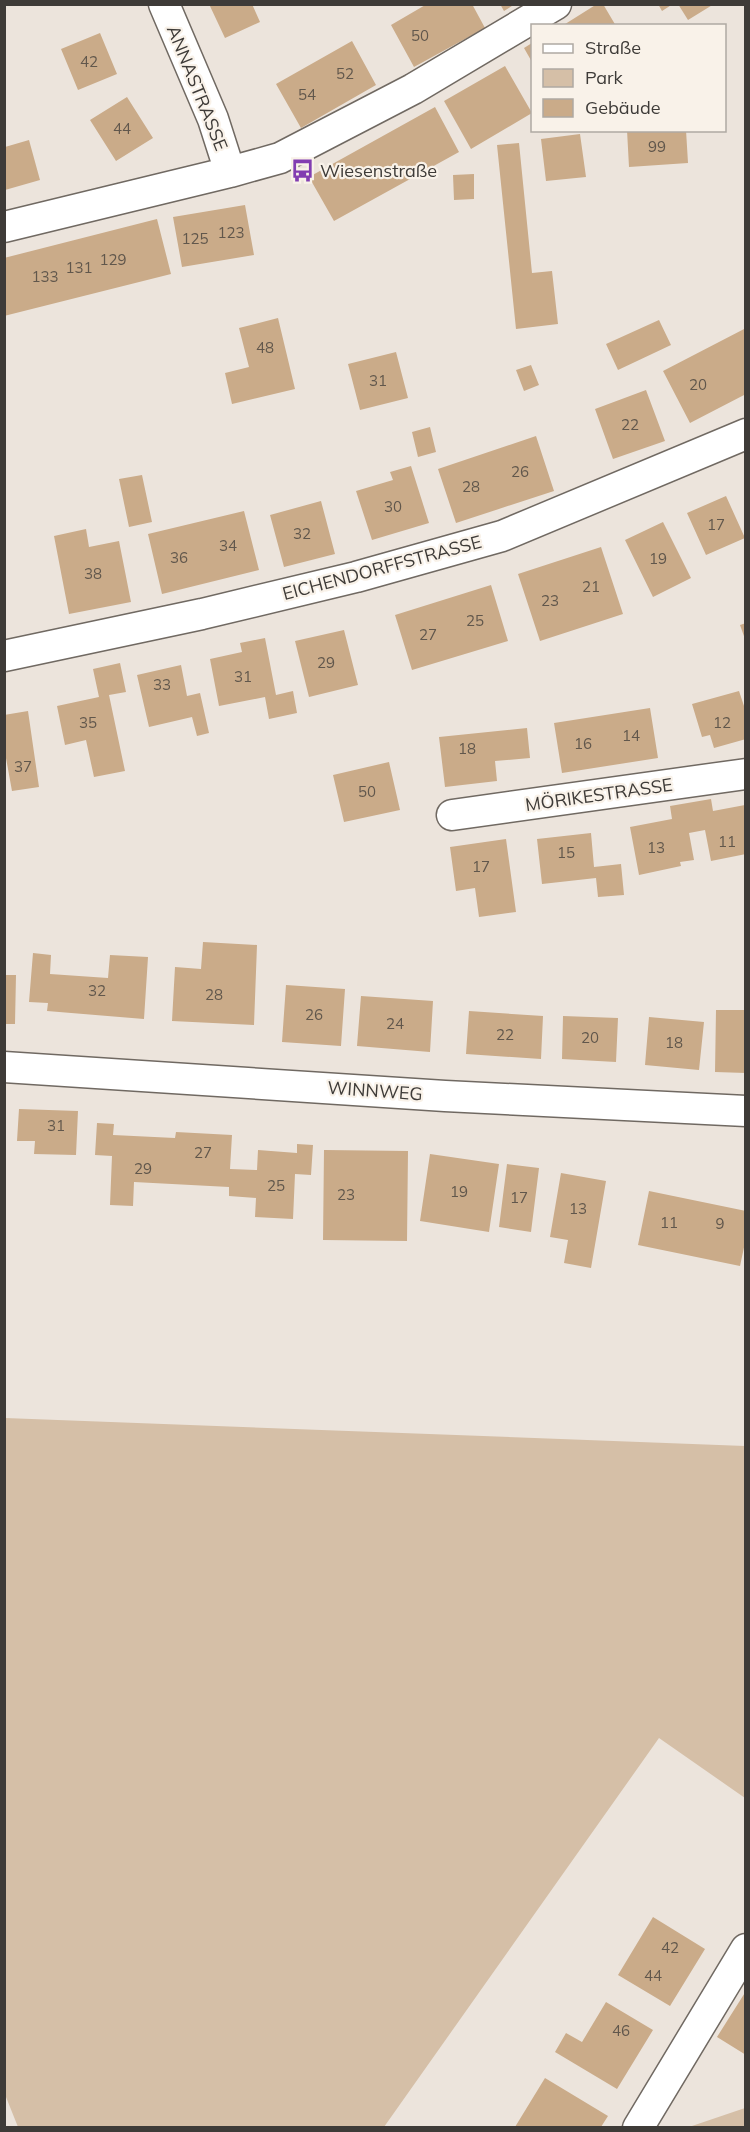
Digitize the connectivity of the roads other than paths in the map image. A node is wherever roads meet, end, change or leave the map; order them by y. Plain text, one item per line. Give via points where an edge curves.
1 (164, 4) edge
2 (556, 4) edge
3 (230, 172) junction
4 (4, 227) edge
5 (746, 434) edge
6 (4, 656) edge
7 (746, 774) edge
8 (452, 815) dead end
9 (4, 1067) edge
10 (746, 1111) edge
11 (746, 1949) edge
12 (638, 2127) edge

1 - 3 street, ANNASTRASSE via 213,119
2 - 3 street via 413,89 280,158
3 - 4 street
5 - 6 street, EICHENDORFFSTRASSE via 502,536 356,577
7 - 8 street, MÖRIKESTRASSE
9 - 10 street, WINNWEG
11 - 12 street

